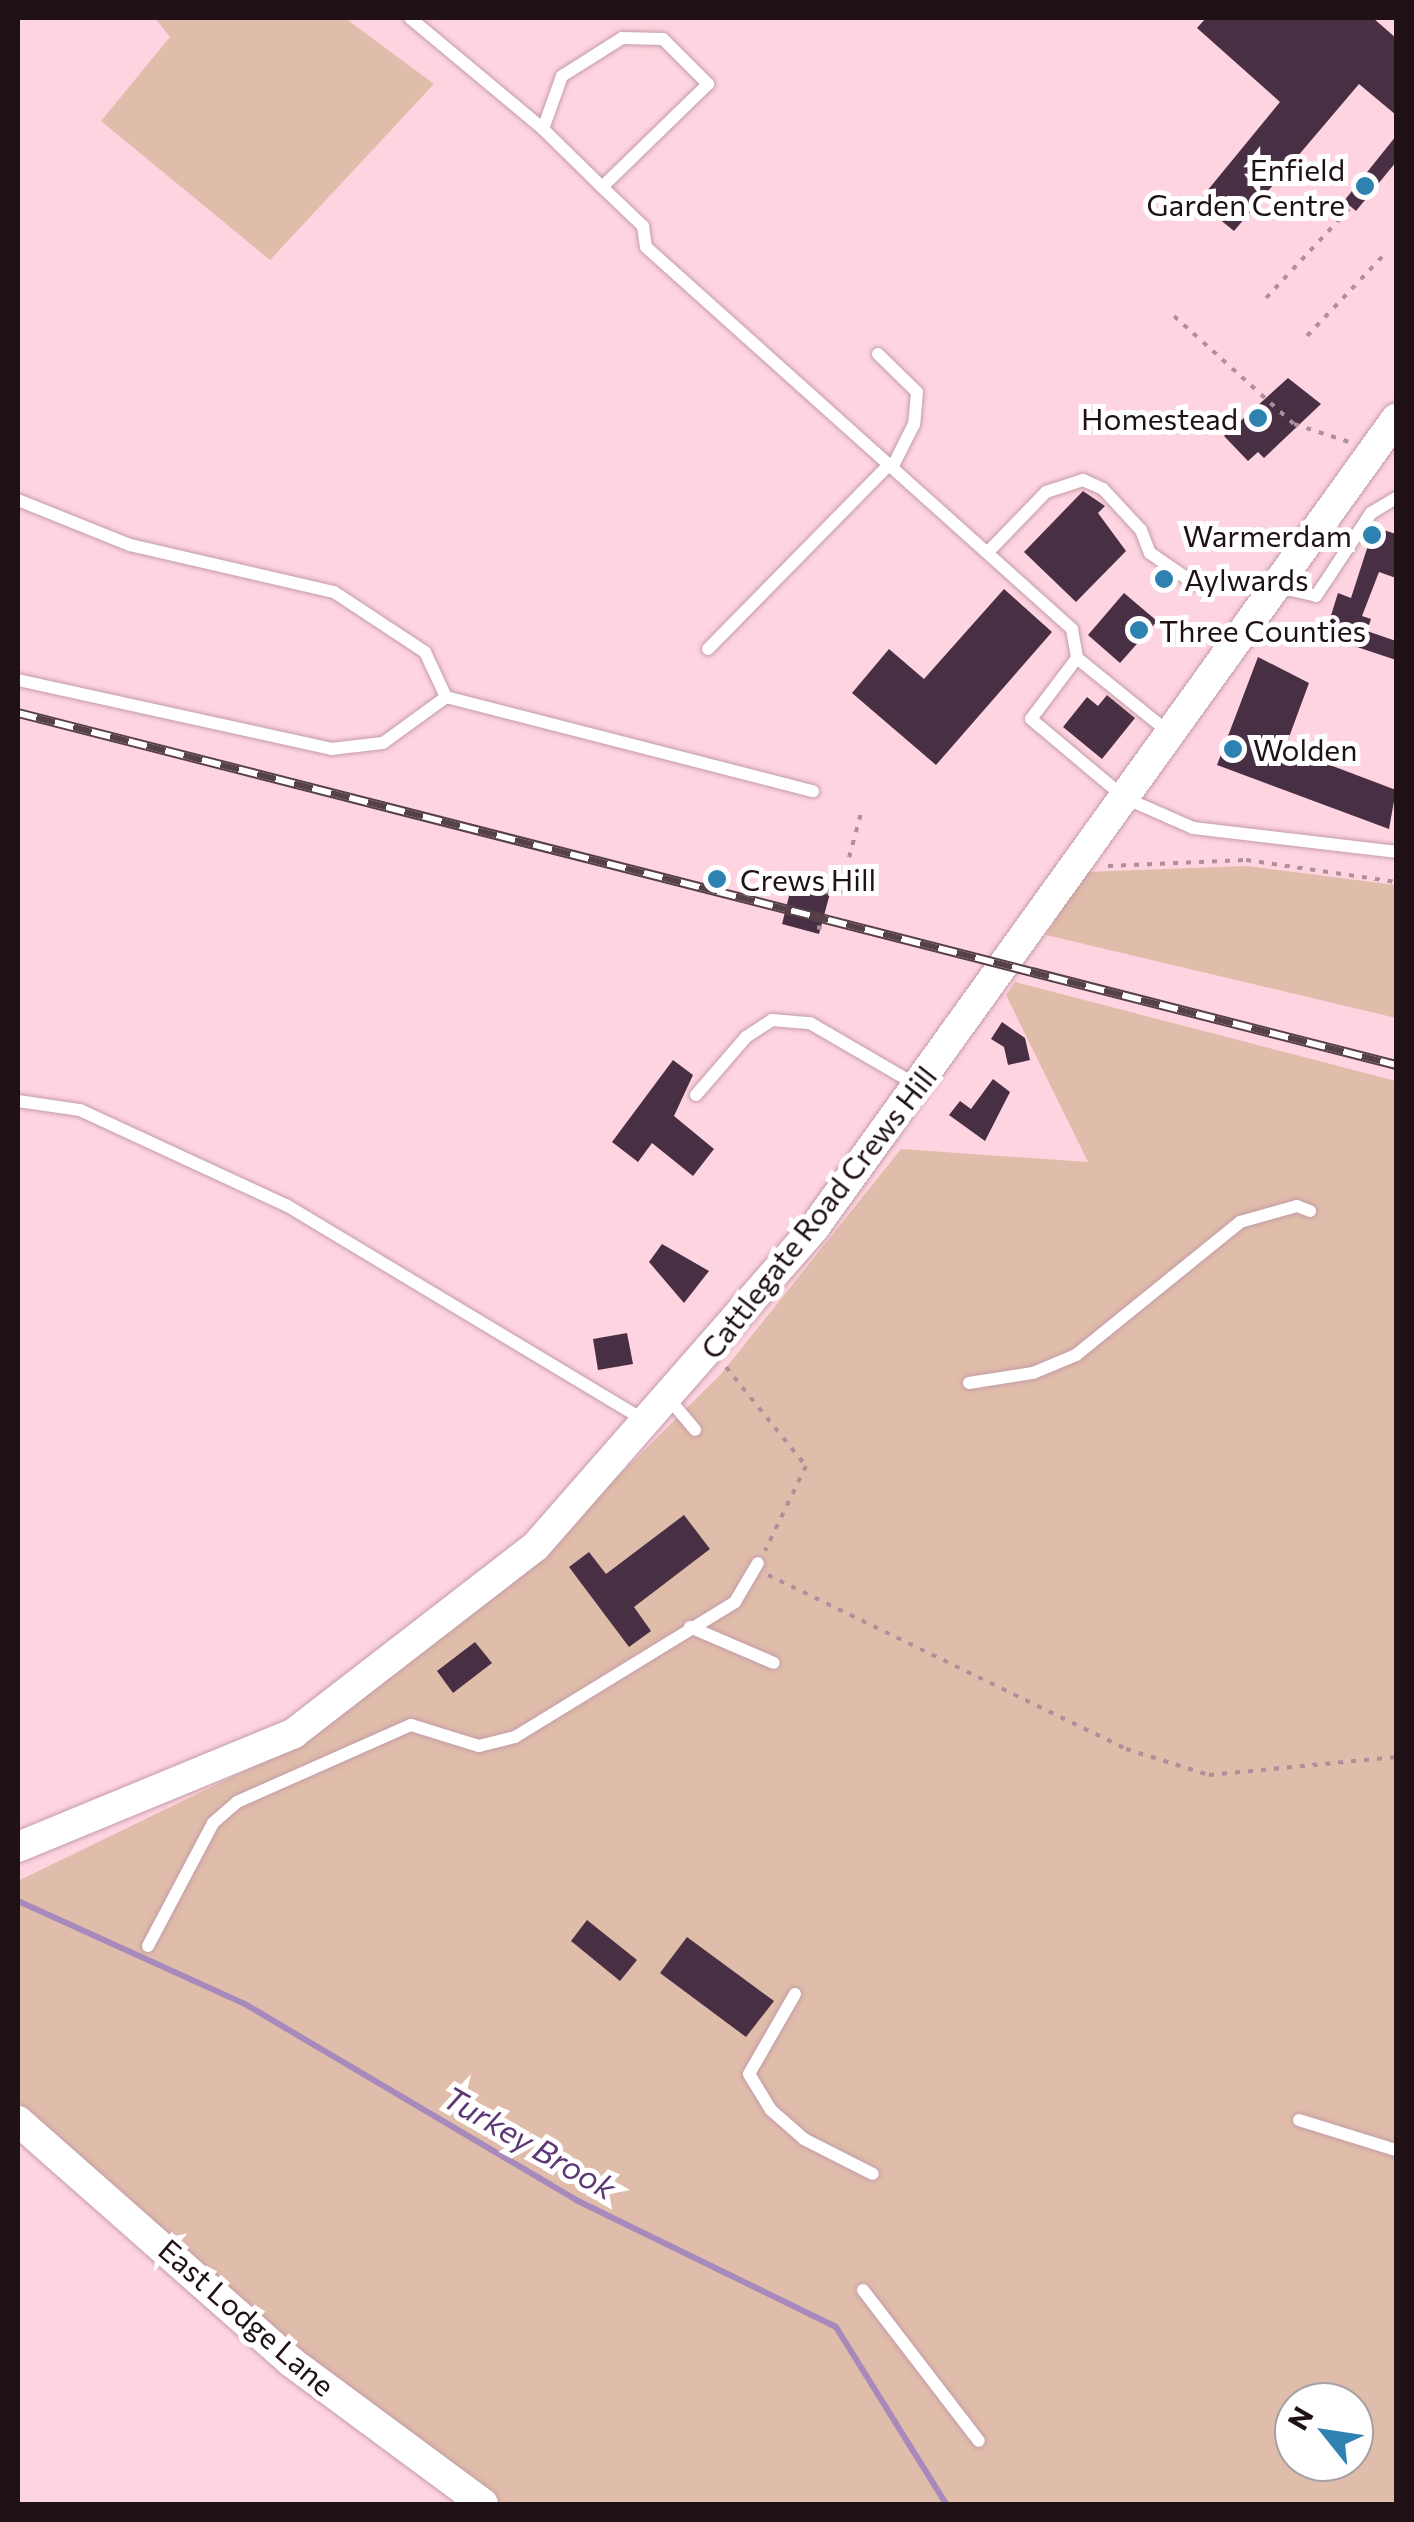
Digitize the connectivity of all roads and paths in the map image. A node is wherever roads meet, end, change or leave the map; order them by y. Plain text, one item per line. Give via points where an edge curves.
1 (410, 18) edge
2 (544, 130) junction
3 (602, 187) junction
4 (1351, 207) dead end
5 (1382, 257) dead end
6 (1266, 298) dead end
7 (1174, 316) dead end
8 (1308, 336) dead end
9 (878, 354) dead end
10 (1396, 420) edge
11 (1387, 449) edge
12 (892, 464) junction
13 (1396, 498) edge
14 (18, 500) edge
15 (988, 552) junction
16 (1195, 584) dead end
17 (1278, 588) junction
18 (708, 649) dead end
19 (1077, 658) junction
20 (18, 680) edge
21 (446, 697) junction
22 (1173, 736) junction
23 (813, 791) dead end
24 (1124, 798) junction
25 (861, 812) dead end
26 (1396, 852) edge
27 (1073, 866) junction
28 (1396, 882) edge
29 (826, 892) dead end
30 (817, 927) dead end
31 (829, 931) dead end
32 (917, 1085) junction
33 (696, 1095) dead end
34 (18, 1101) edge
35 (1310, 1211) dead end
36 (714, 1350) junction
37 (969, 1383) dead end
38 (670, 1400) junction
39 (648, 1423) junction
40 (696, 1430) dead end
41 (758, 1563) junction
42 (690, 1627) junction
43 (774, 1663) dead end
44 (1396, 1757) edge
45 (18, 1847) edge
46 (148, 1946) dead end
47 (795, 1994) dead end
48 (1299, 2120) dead end
49 (18, 2121) edge
50 (1396, 2150) edge
51 (872, 2174) dead end
52 (863, 2290) dead end
53 (980, 2441) dead end
54 (483, 2504) edge

1 - 2 lane
2 - 3 lane
2 - 3 lane via 570,66 622,38 664,39 708,84
3 - 12 lane via 643,226 646,247
4 - 6 path
5 - 8 path
7 - 11 path via 1294,424 1332,440
9 - 12 lane via 917,392 914,424
10 - 11 street, Cattlegate Road Crews Hill
11 - 17 street, Cattlegate Road Crews Hill
12 - 15 lane
12 - 18 lane
13 - 17 lane via 1372,513 1316,596
14 - 21 lane via 130,545 334,592 425,652
15 - 16 lane via 1046,492 1083,480 1116,502 1150,553
15 - 19 lane via 1072,629
17 - 22 street, Cattlegate Road Crews Hill
19 - 22 lane
19 - 24 lane via 1030,719
20 - 21 lane via 331,749 384,743
21 - 23 lane
22 - 24 street, Cattlegate Road Crews Hill
24 - 26 lane via 1194,828
24 - 27 street, Cattlegate Road Crews Hill
25 - 29 path via 839,895
27 - 28 path via 1246,860
27 - 32 street, Cattlegate Road Crews Hill
30 - 31 path
32 - 33 lane via 810,1023 772,1020 746,1036
32 - 36 street, Cattlegate Road Crews Hill
34 - 39 lane via 80,1110 286,1205
35 - 37 lane via 1297,1206 1240,1222 1076,1355 1033,1373
36 - 38 street, Cattlegate Road Crews Hill
36 - 41 path via 806,1466
38 - 39 street, Cattlegate Road Crews Hill
38 - 40 lane
39 - 45 street, Cattlegate Road Crews Hill via 535,1547 294,1733
41 - 42 lane via 736,1602
41 - 44 path via 784,1588 890,1630 1126,1750 1208,1775
42 - 43 lane
42 - 46 lane via 516,1737 479,1746 412,1725 352,1758 306,1767 238,1802 213,1823
47 - 51 lane via 749,2074 771,2110 804,2140
48 - 50 lane
49 - 54 street, East Lodge Lane via 290,2361
52 - 53 lane

